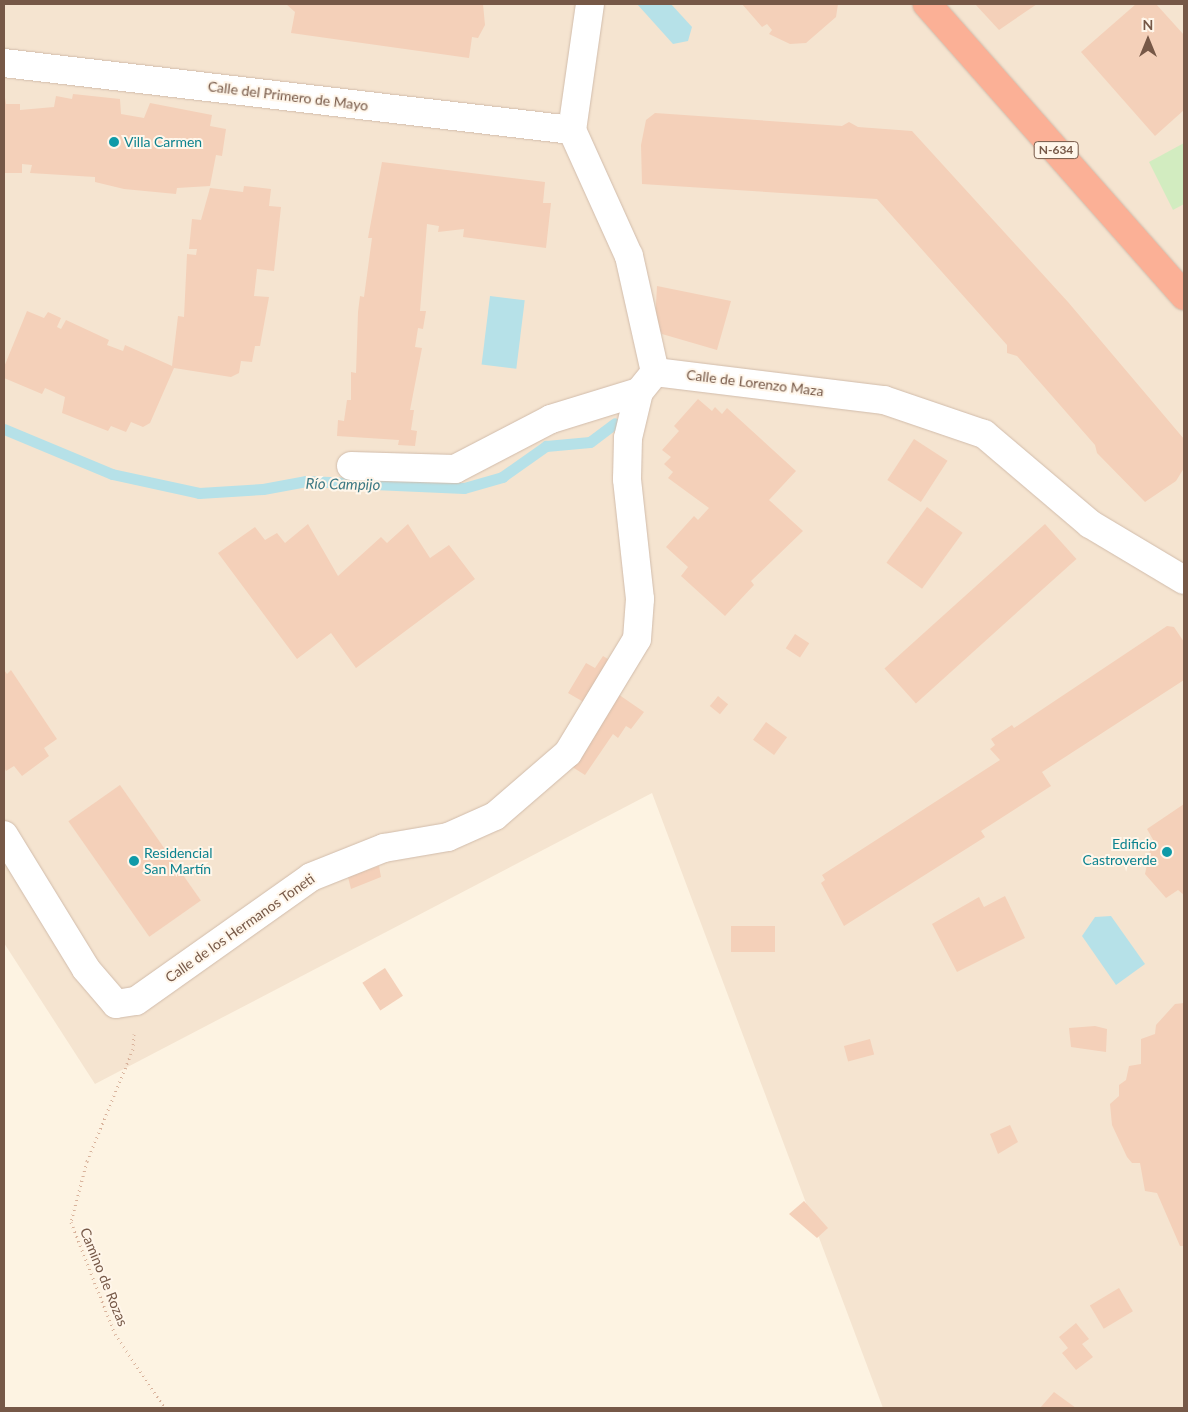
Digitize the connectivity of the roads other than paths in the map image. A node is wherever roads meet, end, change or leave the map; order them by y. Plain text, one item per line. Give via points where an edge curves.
1 (590, 4) edge
2 (927, 4) edge
3 (4, 63) edge
4 (572, 130) junction
5 (1184, 296) edge
6 (647, 382) junction
7 (351, 466) dead end
8 (1184, 580) edge
9 (4, 835) edge

1 - 4 street
2 - 5 highway, N-634
3 - 4 street, Calle del Primero de Mayo
4 - 6 street via 629,256
6 - 7 street via 552,420 455,469
6 - 8 street, Calle de Lorenzo Maza via 884,400 984,434 1090,524
6 - 9 street, Calle de los Hermanos Toneti via 628,438 627,479 640,599 637,639 568,753 495,816 448,837 384,848 311,877 136,1001 116,1004 86,969

